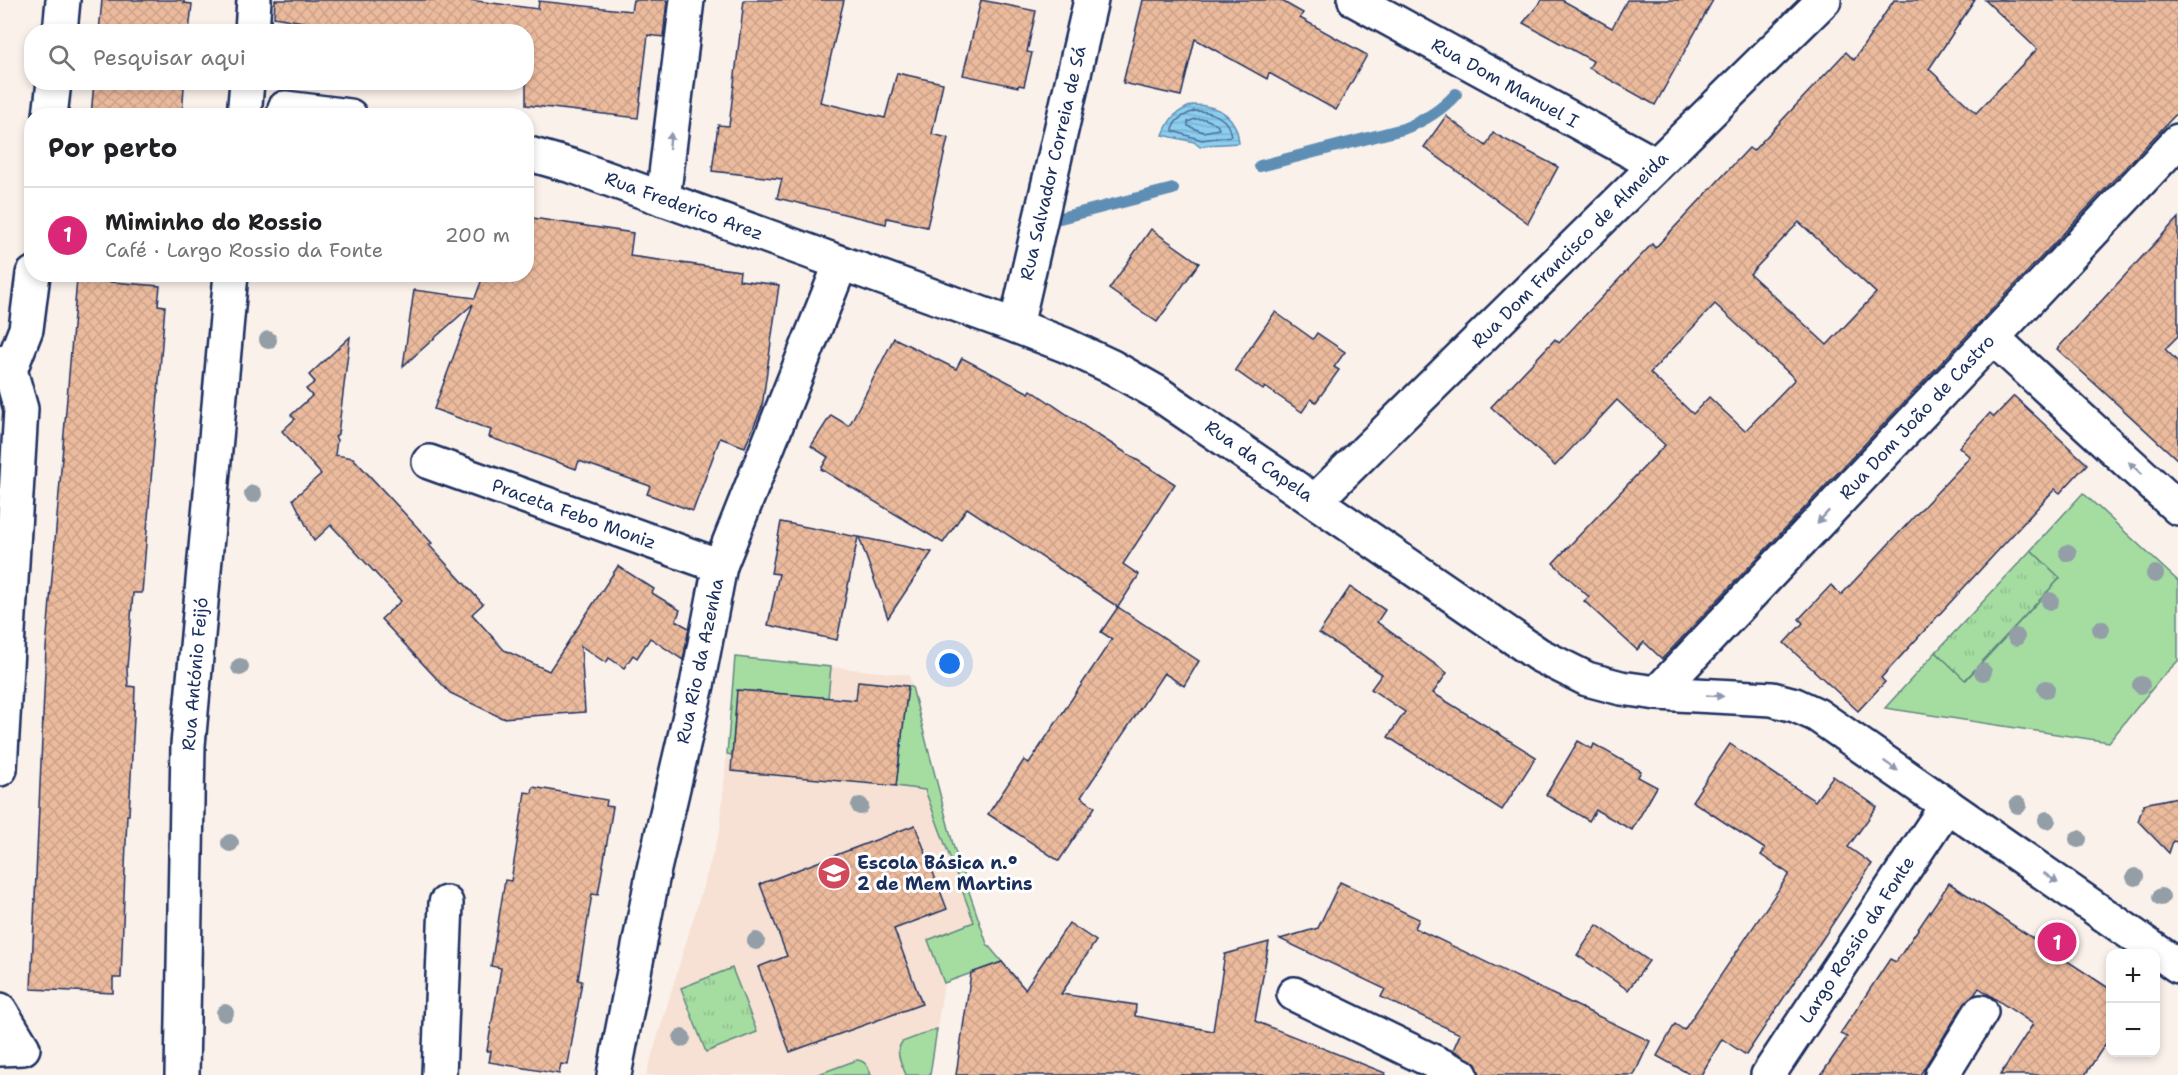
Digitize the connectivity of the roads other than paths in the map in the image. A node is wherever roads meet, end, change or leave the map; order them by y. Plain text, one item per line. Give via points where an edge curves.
1 (63, 0) edge
2 (254, 0) edge
3 (687, 0) edge
4 (1091, 0) edge
5 (1355, 0) edge
6 (1824, 0) edge
7 (61, 24) edge
8 (252, 24) edge
9 (53, 90) edge
10 (246, 90) edge
11 (51, 108) edge
12 (245, 108) edge
13 (2178, 141) edge
14 (534, 155) edge
15 (1656, 165) junction
16 (663, 199) junction
17 (841, 263) junction
18 (32, 282) edge
19 (230, 282) edge
20 (1016, 326) junction
21 (1992, 337) junction
22 (5, 366) edge
23 (429, 462) dead end
24 (1315, 501) junction
25 (2178, 508) edge
26 (720, 566) junction
27 (1657, 693) junction
28 (0, 769) edge
29 (1947, 804) junction
30 (446, 903) dead end
31 (2178, 966) edge
32 (1293, 994) dead end
33 (0, 1010) edge
34 (1981, 1012) dead end
35 (11, 1048) edge
36 (182, 1075) edge
37 (439, 1075) edge
38 (614, 1075) edge
39 (1461, 1075) edge
40 (1768, 1075) edge
41 (1942, 1075) edge

1 - 7 street
2 - 8 street
16 -> 3 street
4 - 20 street, Rua Salvador Correia de Sá
5 - 15 street, Rua Dom Manuel I
6 - 15 street, Rua Dom Francisco de Almeida
9 - 11 street
10 - 12 street
13 - 21 street, Rua Dom João de Castro
14 - 16 street, Rua Frederico Arez
15 - 24 street, Rua Dom Francisco de Almeida
16 - 17 street, Rua Frederico Arez
17 - 20 street, Rua da Capela
17 - 26 street, Rua Rio da Azenha
18 - 22 street via 26,329
19 - 36 street, Rua António Feijó via 188,745
20 - 24 street, Rua da Capela via 1134,379
25 -> 21 street
21 -> 27 street, Rua Dom João de Castro
22 - 28 street via 21,409
23 - 26 street, Praceta Febo Moniz
24 - 27 street, Rua da Capela via 1546,660 1587,679
26 - 38 street, Rua Rio da Azenha
27 -> 29 street via 1772,699 1795,705 1817,715
29 -> 31 street
29 - 40 street, Largo Rossio da Fonte
30 - 37 street
32 - 39 street
33 - 35 street
34 - 41 street

